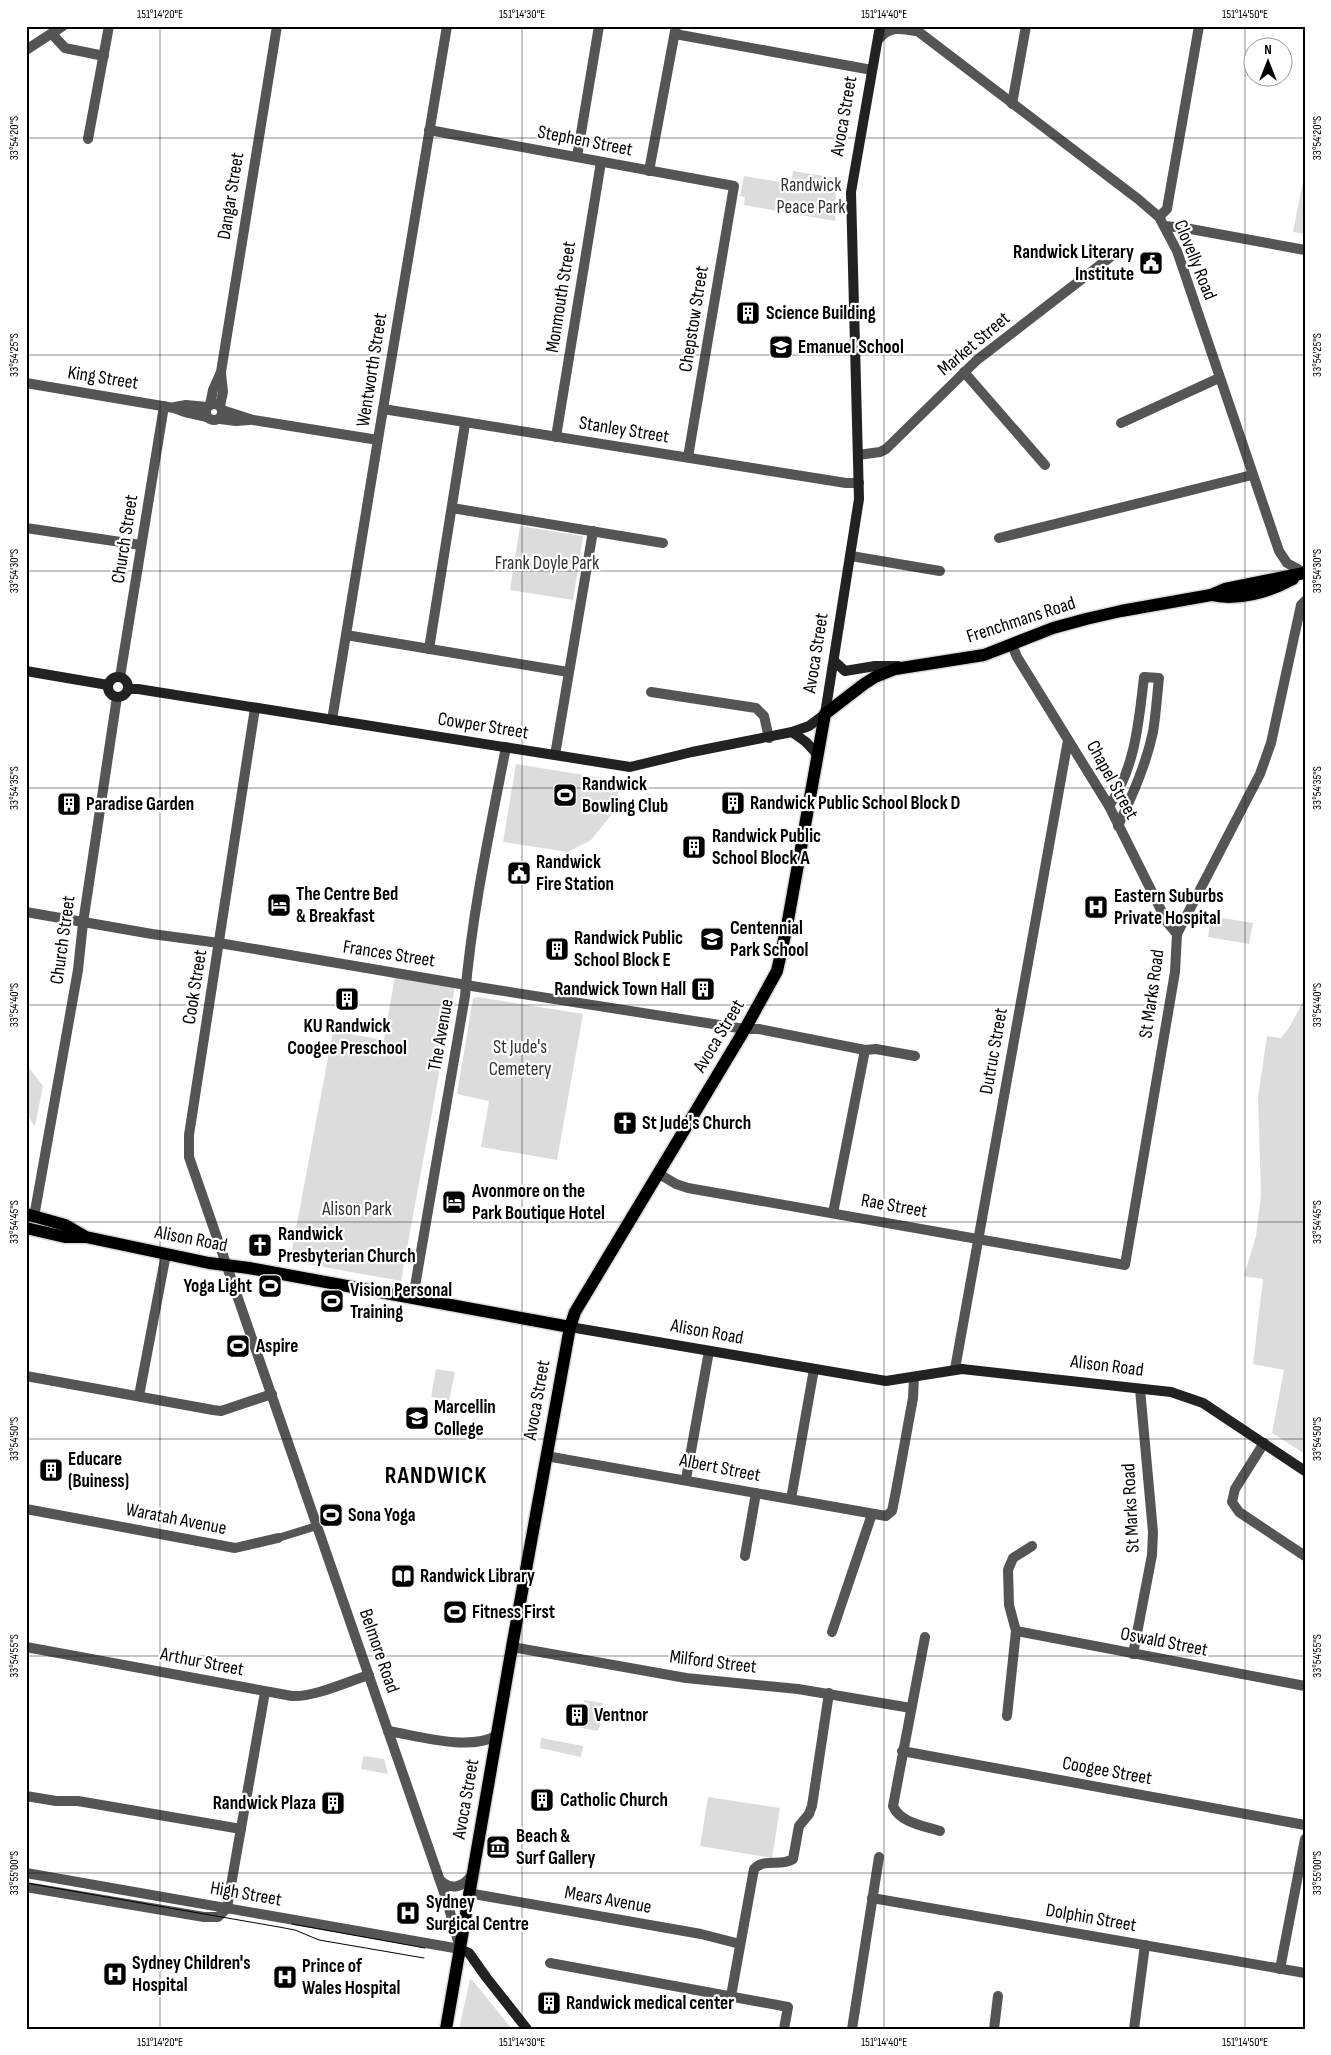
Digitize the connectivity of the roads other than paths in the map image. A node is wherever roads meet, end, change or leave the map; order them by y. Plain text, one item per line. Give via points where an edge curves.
1 (63, 26) edge
2 (109, 26) edge
3 (277, 26) edge
4 (446, 26) edge
5 (599, 26) edge
6 (880, 26) edge
7 (1026, 26) edge
8 (1199, 26) edge
9 (913, 29) edge
10 (675, 30) edge
11 (52, 34) junction
12 (878, 40) junction
13 (26, 50) edge
14 (104, 56) junction
15 (872, 70) junction
16 (1012, 104) junction
17 (429, 130) junction
18 (88, 139) dead end
19 (577, 157) junction
20 (601, 162) junction
21 (649, 171) junction
22 (734, 186) joint
23 (1162, 222) junction
24 (1305, 250) edge
25 (1113, 255) dead end
26 (964, 372) junction
27 (1219, 378) junction
28 (26, 383) edge
29 (169, 407) junction
30 (383, 410) junction
31 (214, 411) junction
32 (1121, 423) dead end
33 (465, 424) junction
34 (556, 437) junction
35 (378, 440) junction
36 (858, 455) junction
37 (688, 457) junction
38 (1045, 465) dead end
39 (1252, 475) junction
40 (859, 482) junction
41 (452, 508) junction
42 (26, 528) edge
43 (592, 531) junction
44 (999, 538) dead end
45 (663, 543) dead end
46 (142, 546) junction
47 (850, 556) junction
48 (940, 571) dead end
49 (1305, 573) edge
50 (1305, 601) edge
51 (346, 635) junction
52 (1012, 645) junction
53 (429, 648) junction
54 (834, 660) junction
55 (912, 666) junction
56 (26, 671) edge
57 (568, 672) junction
58 (120, 677) junction
59 (108, 685) junction
60 (128, 689) junction
61 (652, 692) dead end
62 (117, 697) junction
63 (255, 708) junction
64 (825, 714) junction
65 (332, 720) junction
66 (792, 732) junction
67 (768, 738) junction
68 (1068, 740) junction
69 (506, 747) junction
70 (555, 755) junction
71 (818, 755) junction
72 (1108, 806) junction
73 (1118, 826) junction
74 (26, 912) edge
75 (83, 922) junction
76 (1177, 934) junction
77 (219, 942) junction
78 (466, 985) junction
79 (745, 1029) junction
80 (866, 1050) junction
81 (916, 1056) dead end
82 (658, 1174) junction
83 (833, 1213) junction
84 (30, 1215) edge
85 (26, 1228) edge
86 (86, 1237) junction
87 (979, 1239) junction
88 (166, 1254) junction
89 (1125, 1265) joint
90 (227, 1266) junction
91 (413, 1298) junction
92 (570, 1327) junction
93 (709, 1351) junction
94 (814, 1369) junction
95 (955, 1369) junction
96 (26, 1376) edge
97 (914, 1376) junction
98 (1140, 1389) junction
99 (272, 1394) junction
100 (140, 1396) junction
101 (1264, 1443) junction
102 (546, 1456) junction
103 (1305, 1471) edge
104 (686, 1479) junction
105 (756, 1492) junction
106 (791, 1499) junction
107 (26, 1509) edge
108 (872, 1514) junction
109 (317, 1526) junction
110 (278, 1538) joint
111 (1032, 1546) dead end
112 (745, 1556) dead end
113 (1305, 1556) edge
114 (1016, 1631) junction
115 (832, 1632) dead end
116 (925, 1638) dead end
117 (26, 1647) edge
118 (512, 1647) junction
119 (1133, 1654) junction
120 (369, 1675) junction
121 (1305, 1686) edge
122 (265, 1692) junction
123 (829, 1694) junction
124 (911, 1708) junction
125 (1007, 1716) dead end
126 (388, 1731) junction
127 (496, 1736) junction
128 (902, 1751) junction
129 (26, 1796) edge
130 (1305, 1825) edge
131 (241, 1830) junction
132 (940, 1831) dead end
133 (1305, 1839) edge
134 (879, 1857) dead end
135 (26, 1873) edge
136 (472, 1876) junction
137 (439, 1880) junction
138 (26, 1887) edge
139 (468, 1892) junction
140 (872, 1898) junction
141 (227, 1908) junction
142 (740, 1944) junction
143 (1145, 1946) junction
144 (460, 1949) junction
145 (550, 1962) dead end
146 (1280, 1969) junction
147 (1305, 1973) edge
148 (731, 1996) junction
149 (998, 1996) dead end
150 (446, 2029) edge
151 (528, 2029) edge
152 (784, 2029) edge
153 (852, 2029) edge
154 (994, 2029) edge
155 (1134, 2029) edge

1 - 11 street
2 - 14 street
3 - 31 street, Dangar Street via 221,372 213,390
4 - 17 street, Wentworth Street
5 - 19 street
6 - 12 main road, Avoca Street
7 - 16 street
8 - 23 street via 1167,209
9 - 12 street via 894,28
9 - 16 street, Clovelly Road
10 - 15 street
10 - 21 street
11 - 13 street
11 - 14 street via 65,48
12 - 15 main road, Avoca Street
14 - 18 street
15 - 36 main road, Avoca Street via 850,192
16 - 23 street, Clovelly Road via 1138,199
17 - 19 street, Stephen Street
17 - 30 street, Wentworth Street
19 - 20 street, Stephen Street
20 - 21 street, Stephen Street
20 - 34 street, Monmouth Street
21 - 22 street, Stephen Street
22 - 37 street, Chepstow Street
23 - 24 street
23 - 27 street, Clovelly Road via 1177,251
25 - 26 street, Market Street
26 - 36 street, Market Street via 886,449
26 - 38 street
27 - 32 street
27 - 39 street, Clovelly Road
28 - 29 street, King Street
29 - 31 street, King Street via 186,405
29 - 46 street, Church Street
30 - 33 street, Stanley Street
30 - 35 street, Wentworth Street
31 - 35 street, King Street
33 - 34 street, Stanley Street
33 - 41 street
34 - 37 street, Stanley Street
35 - 51 street, Wentworth Street
36 - 40 main road, Avoca Street
37 - 40 street, Stanley Street via 846,483
39 - 44 street
39 - 49 street, Clovelly Road via 1279,551 1287,563
40 - 47 main road, Avoca Street
41 - 43 street
41 - 53 street
42 - 46 street
43 - 45 street
43 - 57 street
46 - 58 street, Church Street
47 - 48 street
47 - 54 main road, Avoca Street
49 - 52 main road, Frenchmans Road via 1086,619
50 - 76 street, St Marks Road via 1301,605 1272,743 1260,774
51 - 53 street
51 - 65 street, Wentworth Street
52 - 55 main road, Frenchmans Road via 984,655
52 - 68 street, Chapel Street
53 - 57 street
54 - 55 main road via 845,671 875,666
54 - 64 main road, Avoca Street
55 - 64 main road, Frenchmans Road via 875,677
56 - 59 main road
57 - 70 street
58 - 59 main road via 112,679
58 - 60 main road via 127,681
59 - 62 main road via 110,693
60 - 62 main road via 124,696
60 - 63 main road, Cowper Street
61 - 67 street via 756,708 764,716
62 - 75 street, Church Street
63 - 65 main road, Cowper Street
63 - 77 street, Cook Street
64 - 66 main road, Cowper Street via 809,726
64 - 71 main road, Avoca Street
65 - 69 main road, Cowper Street
66 - 67 main road, Cowper Street
66 - 71 main road
67 - 70 main road, Cowper Street via 692,752 636,767
68 - 72 street, Chapel Street
68 - 87 street, Dutruc Street
69 - 70 main road, Cowper Street
69 - 78 street, The Avenue
71 - 79 main road, Avoca Street via 780,964
72 - 73 street, Chapel Street
72 - 73 street via 1116,796 1128,766 1138,729 1144,677 1159,678 1148,749
73 - 76 street, Chapel Street via 1167,922
74 - 75 street, Frances Street
75 - 77 street, Frances Street
75 - 84 street, Church Street via 78,970
76 - 89 street, St Marks Road via 1174,980
77 - 78 street, Frances Street
77 - 90 street, Cook Street via 188,1144 190,1162
78 - 79 street, Frances Street
78 - 91 street, The Avenue
79 - 80 street, Frances Street
79 - 82 main road, Avoca Street
80 - 81 street, Frances Street
80 - 83 street
82 - 83 street, Rae Street via 688,1188
82 - 92 main road, Avoca Street via 575,1312
83 - 87 street, Rae Street
84 - 86 main road, Alison Road via 65,1225
85 - 86 main road, Alison Road via 64,1237
86 - 88 main road, Alison Road
87 - 89 street, Rae Street
87 - 95 street, Dutruc Street
88 - 90 main road, Alison Road
88 - 100 street
90 - 91 main road, Alison Road
90 - 99 street, Belmore Road
91 - 92 main road, Alison Road
92 - 93 main road, Alison Road
92 - 102 main road, Avoca Street
93 - 94 main road, Alison Road
93 - 104 street
94 - 97 main road, Alison Road via 886,1381
94 - 106 street
95 - 97 main road, Alison Road
95 - 98 main road, Alison Road
96 - 100 street
97 - 108 street, Albert Street via 913,1398 892,1511 886,1516
98 - 101 main road, Alison Road via 1193,1398
98 - 119 street, St Marks Road via 1153,1540
99 - 100 street via 221,1411
99 - 109 street, Belmore Road
101 - 103 main road, Alison Road
101 - 113 street via 1234,1489 1232,1502 1240,1512
102 - 104 street, Albert Street
102 - 118 main road, Avoca Street
104 - 105 street, Albert Street
105 - 106 street, Albert Street
105 - 112 street
106 - 108 street, Albert Street
107 - 110 street, Waratah Avenue via 235,1548
108 - 115 street
109 - 110 street, Waratah Avenue
109 - 120 street, Belmore Road
111 - 114 street via 1013,1558 1008,1570 1009,1605
114 - 119 street, Oswald Street
114 - 125 street
116 - 124 street
117 - 122 street, Arthur Street
118 - 123 street, Milford Street via 686,1678
118 - 127 main road, Avoca Street
119 - 121 street, Oswald Street
120 - 122 street, Arthur Street via 302,1696
120 - 126 street, Belmore Road
122 - 131 street
123 - 124 street, Milford Street
123 - 142 street via 812,1806 799,1826 793,1860 787,1864 760,1864 754,1871
124 - 128 street
126 - 127 street via 466,1744
126 - 137 street, Belmore Road
127 - 136 main road, Avoca Street
128 - 130 street, Coogee Street
128 - 132 street via 893,1801 895,1812 906,1820
129 - 131 street via 78,1801
131 - 141 street
133 - 146 street
134 - 140 street
135 - 141 street, High Street
136 - 137 street via 455,1887
136 - 139 main road, Avoca Street
137 - 144 street, Belmore Road
138 - 141 street, High Street via 192,1916 221,1916
139 - 142 street, Mears Avenue
139 - 144 main road, Avoca Street
140 - 143 street, Dolphin Street
140 - 153 street
141 - 144 street, High Street
142 - 148 street
143 - 146 street, Dolphin Street
143 - 155 street
144 - 150 main road, Avoca Street
144 - 151 main road via 469,1953
145 - 148 street
146 - 147 street, Dolphin Street
148 - 152 street via 788,2007
149 - 154 street

